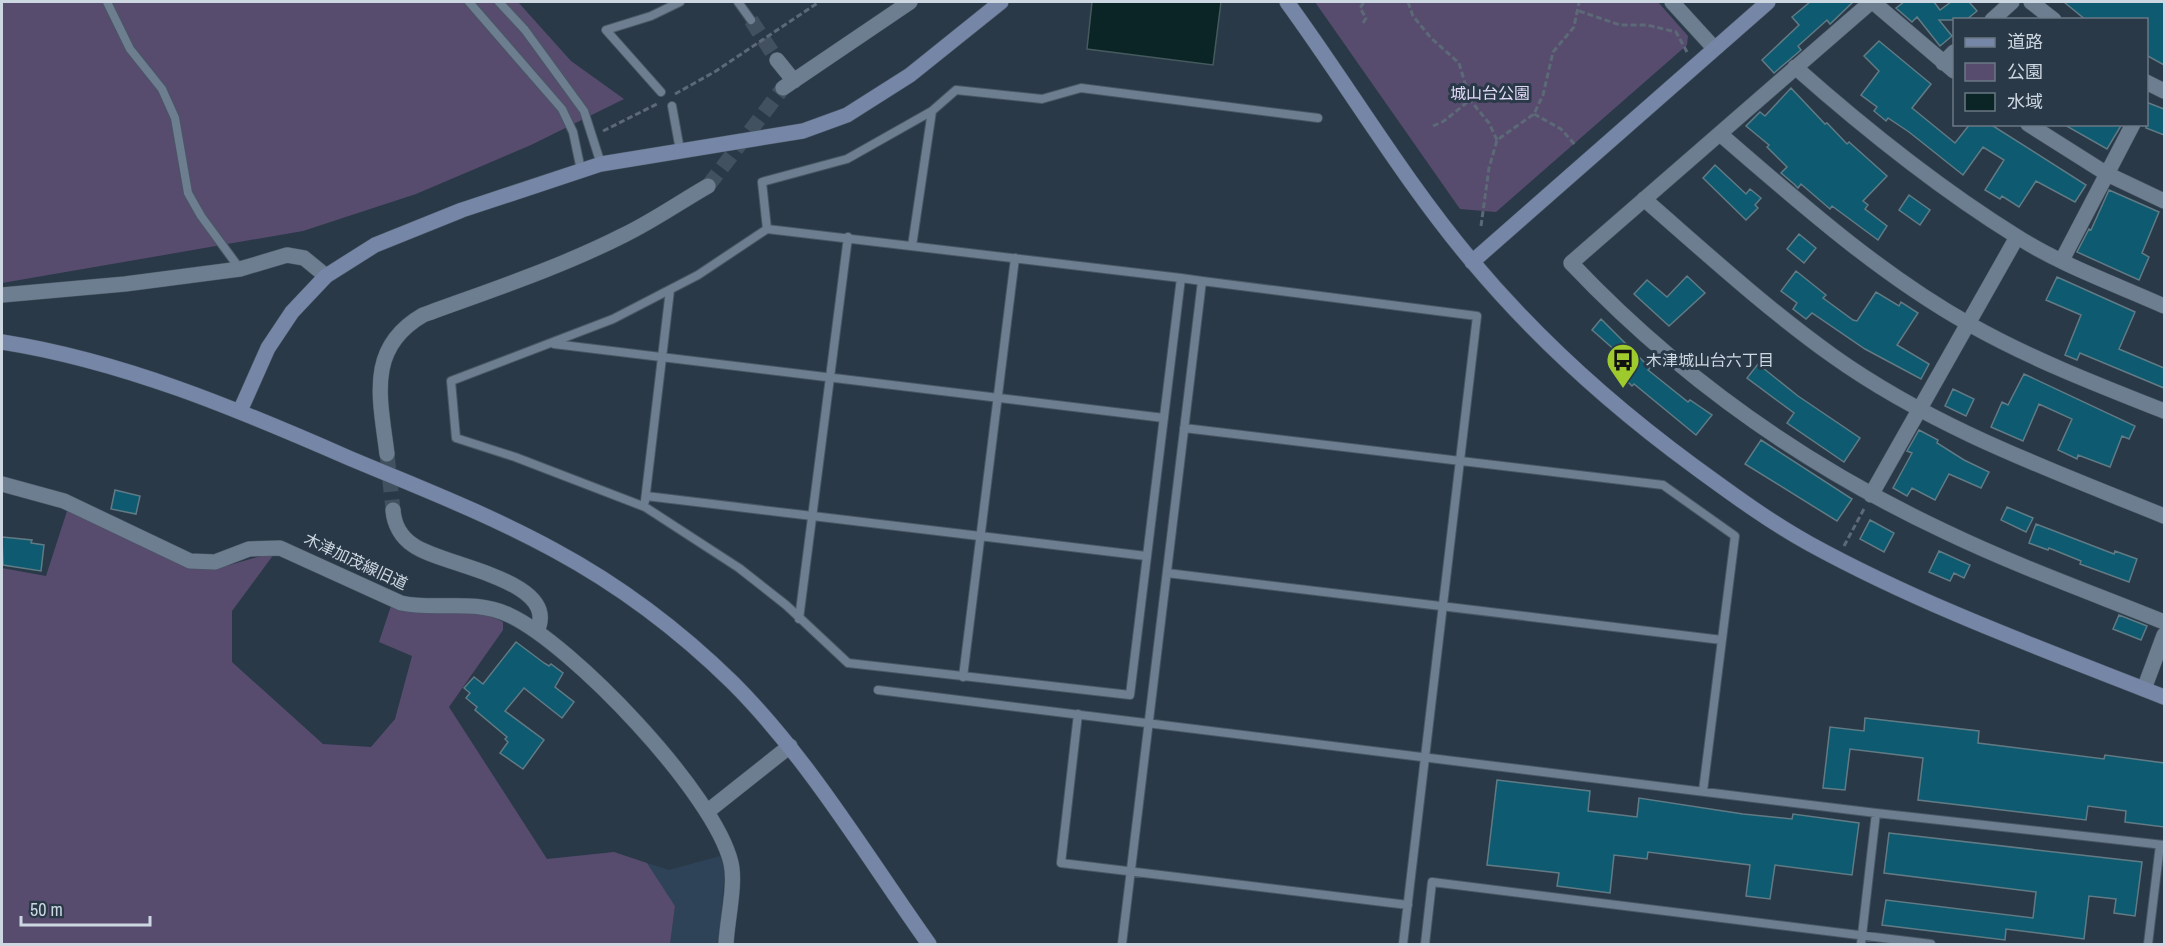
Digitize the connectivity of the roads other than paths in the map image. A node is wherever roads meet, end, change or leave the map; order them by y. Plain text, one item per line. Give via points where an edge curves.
1 (107, 2) edge
2 (469, 2) edge
3 (500, 2) edge
4 (680, 2) edge
5 (738, 2) edge
6 (910, 2) edge
7 (1001, 2) edge
8 (1287, 2) edge
9 (1672, 2) edge
10 (1768, 2) edge
11 (1872, 2) edge
12 (2012, 2) edge
13 (2031, 2) edge
14 (1994, 18) edge
15 (2051, 18) edge
16 (751, 20) tunnel mouth
17 (1714, 48) junction
18 (777, 60) tunnel mouth
19 (1795, 67) junction
20 (1949, 67) edge
21 (661, 92) dead end
22 (672, 106) dead end
23 (932, 111) junction
24 (1318, 118) dead end
25 (2031, 126) edge
26 (2132, 126) edge
27 (1720, 134) junction
28 (680, 150) junction
29 (601, 164) junction
30 (581, 170) junction
31 (2107, 174) junction
32 (708, 186) tunnel mouth
33 (1644, 200) junction
34 (2164, 201) edge
35 (767, 229) junction
36 (848, 237) junction
37 (2017, 237) junction
38 (912, 246) junction
39 (1015, 258) junction
40 (2062, 260) junction
41 (1472, 262) junction
42 (240, 268) junction
43 (326, 276) junction
44 (1182, 278) junction
45 (1203, 281) junction
46 (670, 290) junction
47 (2, 295) edge
48 (2164, 306) edge
49 (1968, 324) junction
50 (2, 342) edge
51 (554, 344) junction
52 (663, 357) junction
53 (831, 378) junction
54 (998, 398) junction
55 (1920, 408) junction
56 (240, 411) junction
57 (2164, 411) edge
58 (1164, 418) junction
59 (1184, 428) junction
60 (387, 454) tunnel mouth
61 (1461, 462) junction
62 (2, 484) edge
63 (1871, 495) junction
64 (646, 496) junction
65 (645, 507) junction
66 (393, 510) tunnel mouth
67 (814, 516) junction
68 (2164, 516) edge
69 (981, 537) junction
70 (1146, 556) junction
71 (1167, 573) junction
72 (1445, 607) junction
73 (799, 619) junction
74 (2164, 622) edge
75 (537, 631) junction
76 (2164, 635) edge
77 (1722, 640) junction
78 (963, 677) junction
79 (2144, 689) junction
80 (878, 690) dead end
81 (2164, 697) edge
82 (1078, 714) junction
83 (1148, 723) junction
84 (790, 746) junction
85 (1426, 757) junction
86 (1702, 791) junction
87 (708, 811) junction
88 (1876, 813) junction
89 (2162, 845) edge
90 (1131, 872) junction
91 (1408, 905) junction
92 (1862, 940) edge
93 (726, 945) edge
94 (929, 945) edge
95 (1122, 945) edge
96 (1403, 945) edge
97 (1425, 945) edge
98 (1930, 945) edge
99 (2148, 945) edge

1 - 42 lane via 130,49 162,89 175,118 188,193
2 - 30 lane via 562,109 573,132
3 - 29 lane via 584,111
4 - 21 lane via 606,30
5 - 16 lane
6 - 18 street via 788,85
7 - 28 street via 910,75 847,115 803,131
8 - 41 street via 1394,158
9 - 17 street
10 - 17 street
11 - 19 street
11 - 20 street
12 - 14 street
13 - 15 street
17 - 41 street
19 - 27 street
19 - 37 street via 1871,134
22 - 28 lane
23 - 24 lane via 956,90 1042,99 1082,88
23 - 35 lane via 847,159 762,182
23 - 38 lane
25 - 31 street
26 - 31 street
27 - 33 street
27 - 49 street via 1872,259
28 - 29 street
29 - 30 street
30 - 43 street via 390,237
31 - 34 street
31 - 40 street
32 - 60 street via 626,234 574,258 411,322 391,342 380,373
33 - 55 street via 1834,357
33 - 63 street via 1571,263 1615,309 1736,410
35 - 36 lane
35 - 46 lane
36 - 38 lane
36 - 53 lane
37 - 40 street
37 - 49 street
38 - 39 lane
39 - 44 lane
39 - 54 lane
40 - 48 street
41 - 79 street via 1590,384 1742,502 1838,559 1960,617
42 - 43 street via 294,255 313,263
42 - 47 street
43 - 56 street via 280,329
44 - 45 lane
44 - 58 lane
45 - 59 lane
45 - 61 lane via 1477,316
46 - 51 lane
46 - 52 lane
49 - 55 street
49 - 57 street via 2059,369
50 - 56 street via 102,364
51 - 52 lane
51 - 65 lane via 451,381 456,438
52 - 53 lane
52 - 64 lane
53 - 54 lane
53 - 67 lane
54 - 58 lane
54 - 69 lane
55 - 63 street
55 - 68 street via 1985,443
56 - 84 street via 488,518 554,549 605,580 705,656
58 - 70 lane
59 - 61 lane
59 - 71 lane
61 - 72 lane
61 - 77 lane via 1663,485 1735,536
62 - 75 street, 木津加茂線旧道 via 64,501 190,561 215,562 249,549 280,548 401,603 486,607 508,614
63 - 74 street via 1956,537
64 - 65 lane
64 - 67 lane
65 - 73 lane via 739,568
66 - 75 street via 397,527 413,545 534,598 541,611
67 - 69 lane
67 - 73 lane
69 - 70 lane
69 - 78 lane
70 - 78 lane via 1130,695
71 - 72 lane
71 - 83 lane
72 - 77 lane
72 - 85 lane
73 - 78 lane via 848,663
75 - 87 street, 木津加茂線旧道 via 598,684 678,771
76 - 79 street
77 - 86 lane
79 - 81 street
80 - 82 lane
82 - 83 lane
82 - 90 lane via 1061,863
83 - 85 lane
83 - 90 lane
84 - 87 street
84 - 94 street
85 - 86 lane
85 - 91 lane
86 - 88 lane
87 - 93 street, 木津加茂線旧道 via 731,864
88 - 89 lane
88 - 92 lane
89 - 99 lane
90 - 91 lane
90 - 95 lane
91 - 96 lane
92 - 97 lane via 1432,882
92 - 98 lane

